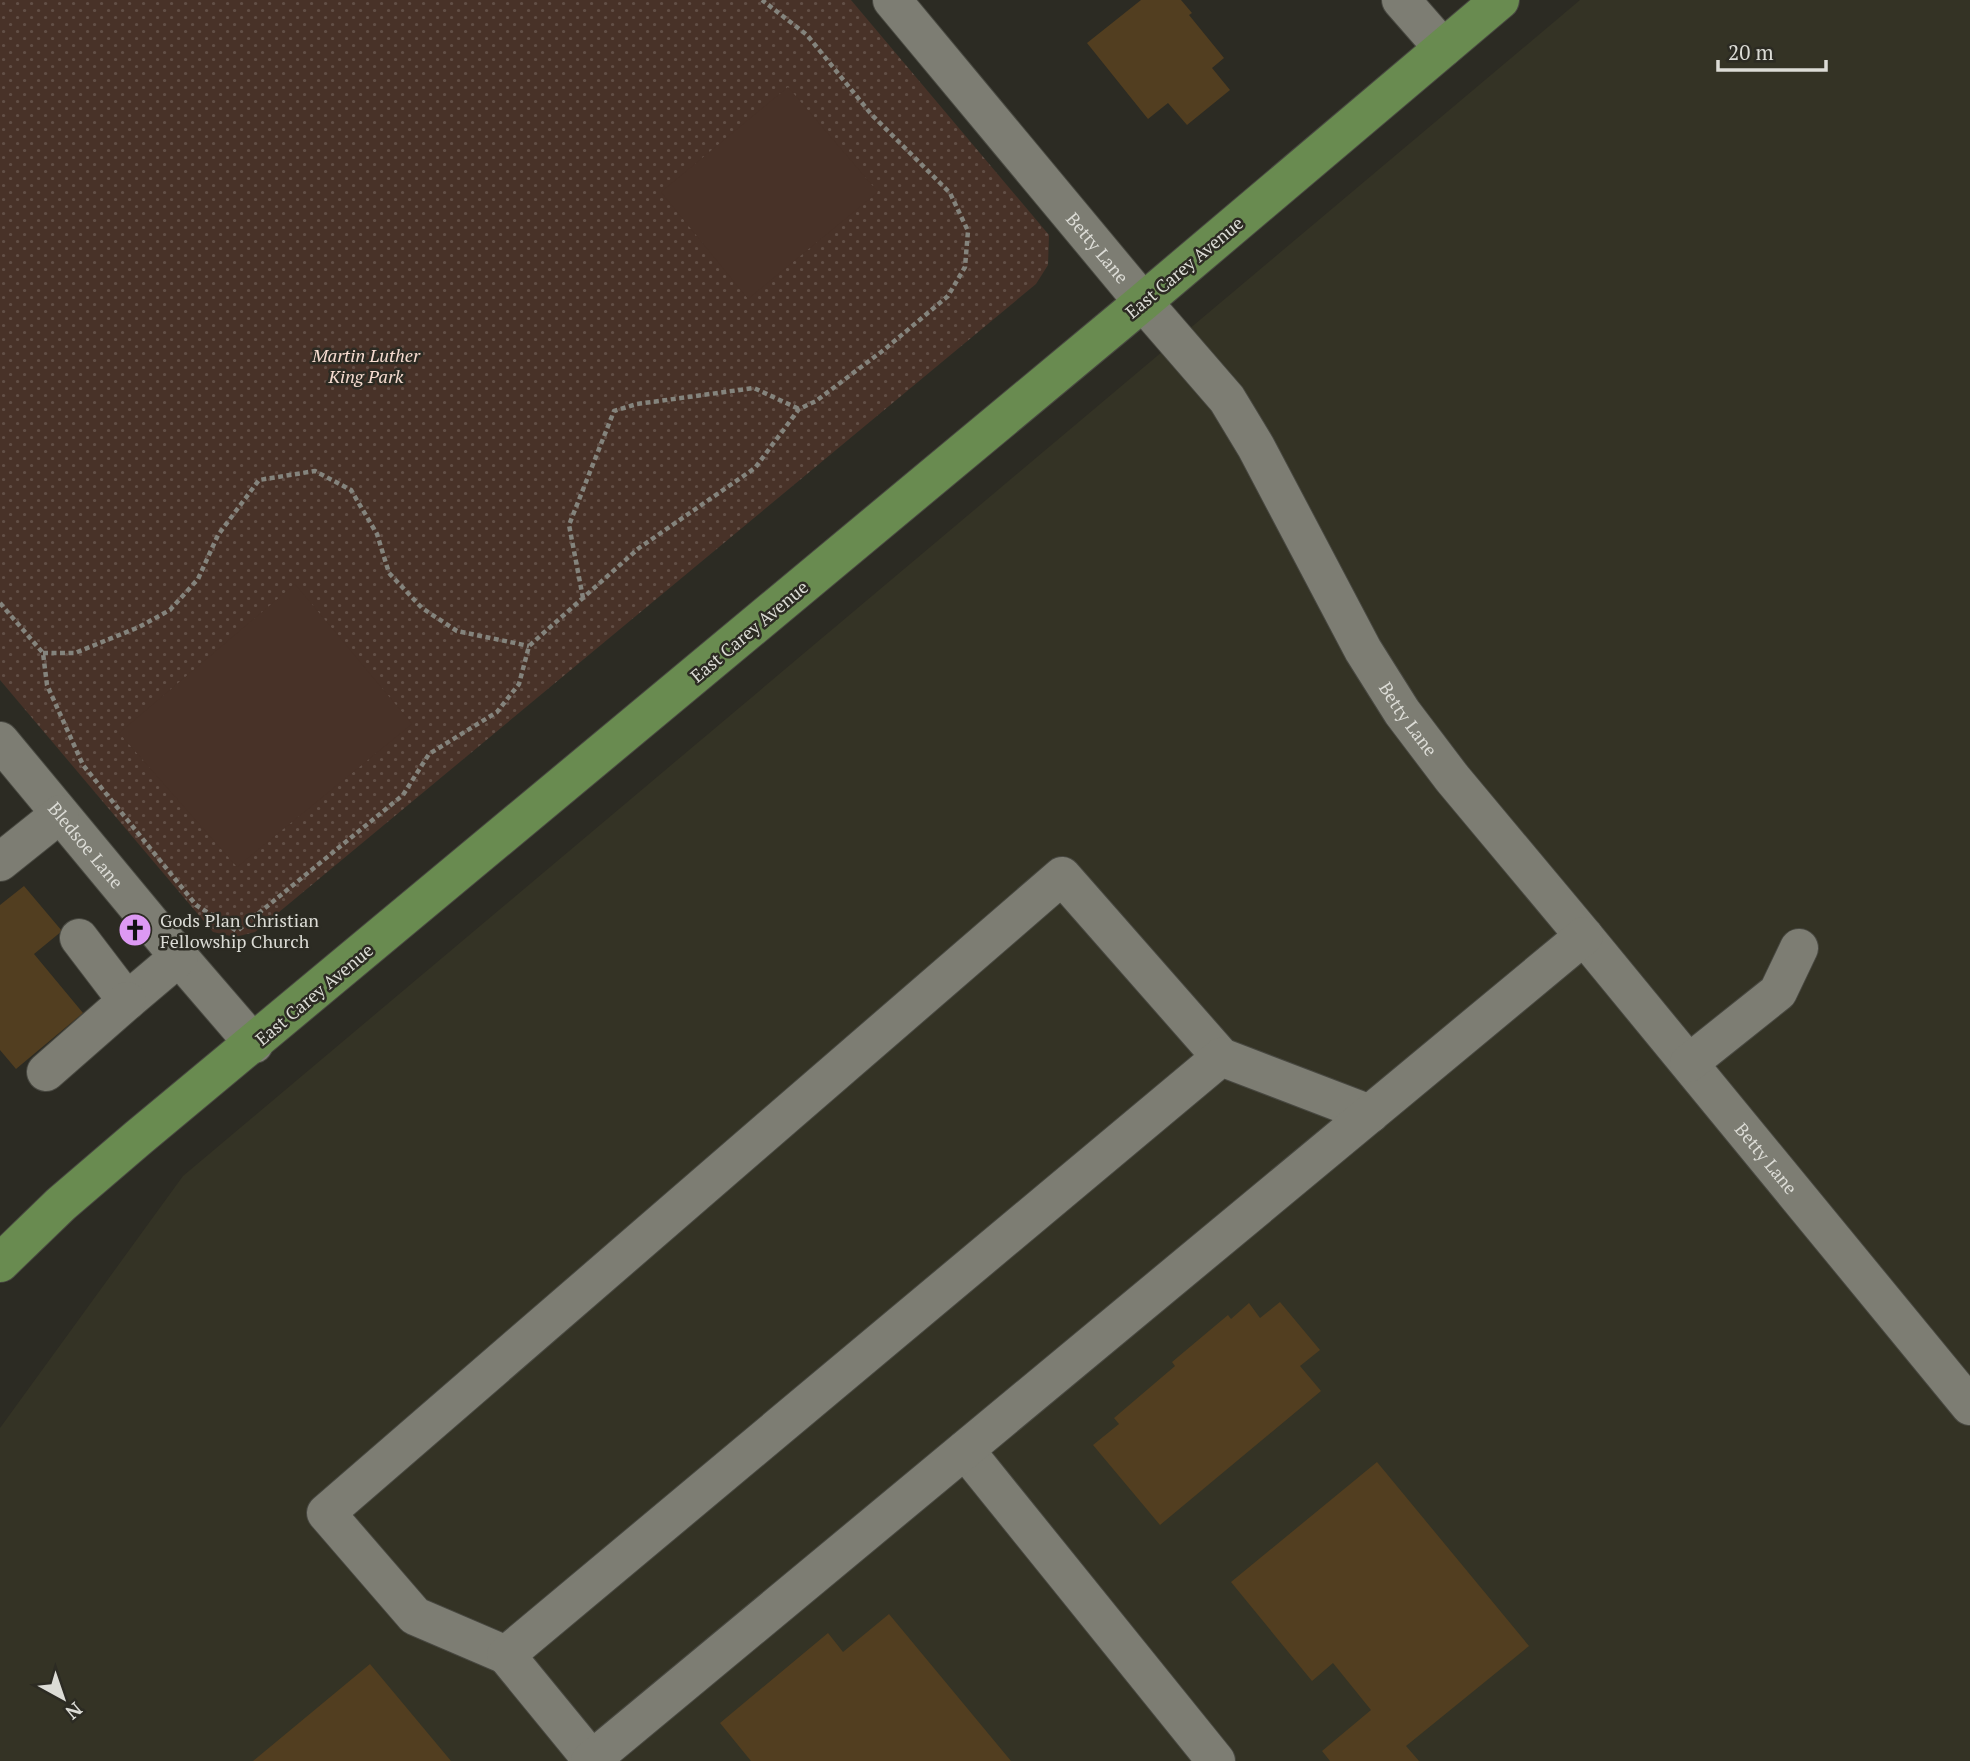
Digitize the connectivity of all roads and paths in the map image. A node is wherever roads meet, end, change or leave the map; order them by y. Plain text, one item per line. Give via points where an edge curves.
1 (762, 0) edge
2 (892, 0) edge
3 (1401, 0) edge
4 (1500, 0) edge
5 (1443, 48) junction
6 (1143, 302) junction
7 (799, 409) junction
8 (583, 598) junction
9 (0, 603) edge
10 (529, 646) junction
11 (43, 653) junction
12 (0, 741) edge
13 (60, 814) junction
14 (0, 862) edge
15 (1584, 936) junction
16 (79, 938) dead end
17 (1799, 948) dead end
18 (179, 957) junction
19 (127, 1001) junction
20 (254, 1044) junction
21 (1221, 1057) junction
22 (1689, 1063) junction
23 (46, 1072) dead end
24 (1370, 1114) junction
25 (0, 1264) edge
26 (1970, 1406) edge
27 (965, 1450) junction
28 (506, 1655) junction
29 (591, 1760) edge
30 (1216, 1761) edge

1 - 7 path via 807,35 871,114 950,193 968,231 965,267 948,296 885,349
2 - 6 street, Betty Lane
3 - 5 street
4 - 5 main road, East Carey Avenue
5 - 6 main road, East Carey Avenue
6 - 15 street, Betty Lane via 1227,399 1363,650 1402,712
6 - 20 main road, East Carey Avenue
7 - 8 path via 755,468 639,548
7 - 8 path via 754,388 614,411 569,525
8 - 10 path
9 - 11 path
10 - 11 path via 457,631 422,608 389,573 377,534 351,490 315,471 259,480 218,535 198,579 170,610 75,653
10 - 11 path via 519,684 496,712 429,754 403,795 237,931 196,905 83,765 47,685
12 - 13 street, Bledsoe Lane
13 - 14 street
13 - 18 street, Bledsoe Lane
15 - 22 street, Betty Lane
15 - 24 street
16 - 19 street
17 - 22 street via 1778,992
18 - 19 street
18 - 20 street, Bledsoe Lane
19 - 23 street
20 - 25 main road, East Carey Avenue via 61,1204
21 - 24 street
21 - 28 street
21 - 28 street via 1062,876 326,1513 415,1616
22 - 26 street, Betty Lane
24 - 27 street
27 - 29 street
27 - 30 street
28 - 29 street

